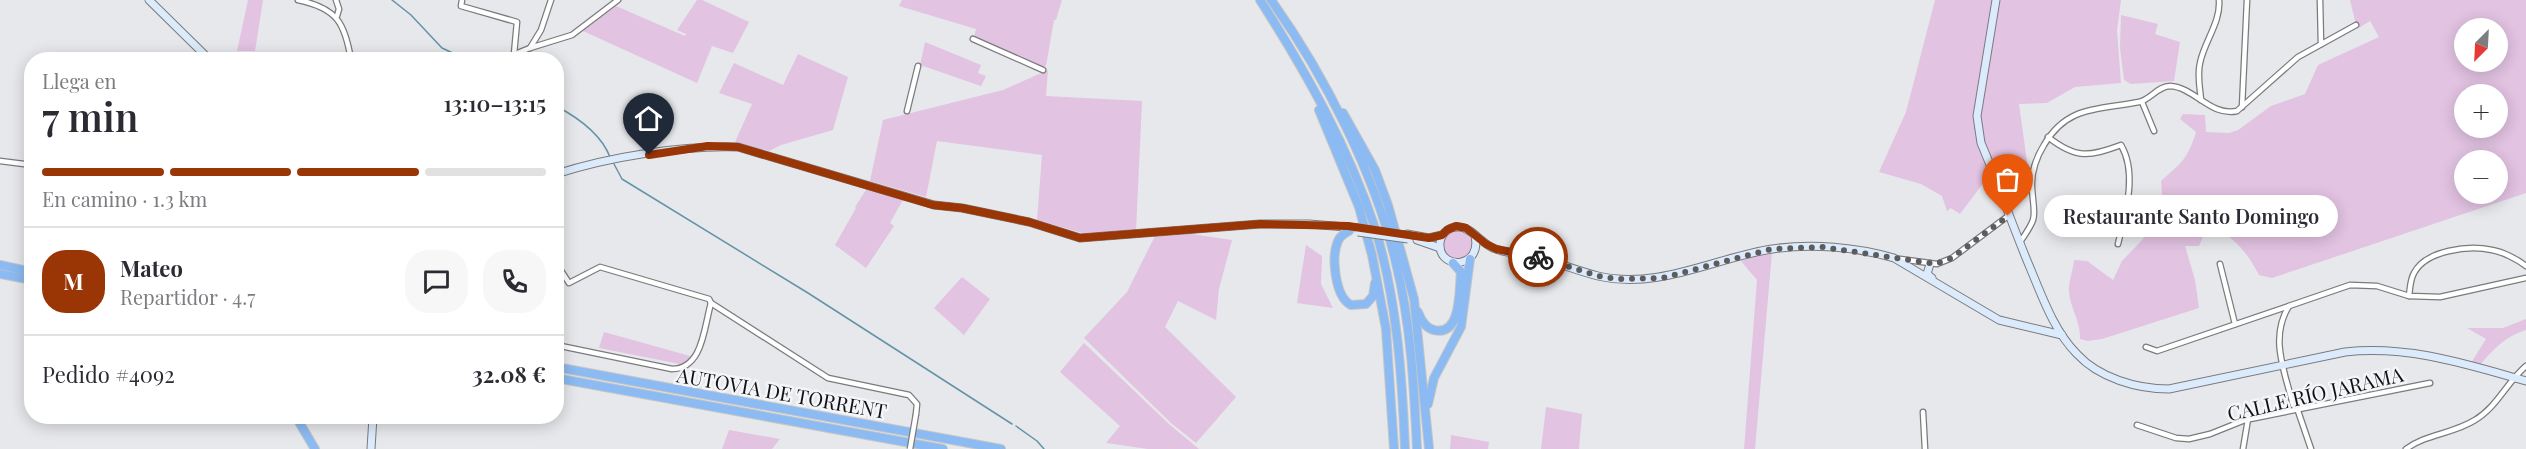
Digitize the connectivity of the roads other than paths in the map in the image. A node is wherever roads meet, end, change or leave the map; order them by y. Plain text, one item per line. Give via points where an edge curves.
1 (149, 0) edge
2 (157, 0) edge
3 (298, 0) edge
4 (336, 0) edge
5 (462, 0) edge
6 (551, 0) edge
7 (618, 0) edge
8 (1260, 0) edge
9 (1271, 0) edge
10 (1996, 0) edge
11 (2219, 0) edge
12 (2247, 0) edge
13 (2320, 0) edge
14 (336, 16) junction
15 (2356, 25) dead end
16 (973, 39) dead end
17 (2321, 44) junction
18 (530, 48) junction
19 (200, 50) joint
20 (350, 52) edge
21 (514, 52) edge
22 (519, 52) edge
23 (918, 66) dead end
24 (1314, 68) junction
25 (1042, 70) dead end
26 (1317, 97) junction
27 (2201, 100) junction
28 (2142, 102) junction
29 (2242, 107) junction
30 (907, 111) dead end
31 (2154, 131) dead end
32 (2048, 137) junction
33 (0, 161) edge
34 (24, 164) edge
35 (564, 172) edge
36 (2008, 216) junction
37 (1179, 230) junction
38 (1359, 230) junction
39 (1348, 231) junction
40 (1442, 235) junction
41 (1408, 236) junction
42 (1475, 236) junction
43 (2020, 243) junction
44 (2118, 244) dead end
45 (1440, 248) junction
46 (1496, 249) junction
47 (1473, 256) junction
48 (1894, 258) junction
49 (1454, 262) junction
50 (1930, 264) junction
51 (2220, 264) dead end
52 (0, 265) edge
53 (2526, 266) edge
54 (24, 270) edge
55 (1376, 271) junction
56 (0, 274) edge
57 (564, 275) edge
58 (24, 278) edge
59 (2526, 278) edge
60 (1939, 283) junction
61 (2409, 296) junction
62 (1414, 300) junction
63 (711, 303) junction
64 (2289, 306) junction
65 (2235, 324) junction
66 (2061, 335) junction
67 (564, 347) edge
68 (2146, 347) dead end
69 (2283, 365) junction
70 (2526, 366) edge
71 (564, 368) edge
72 (2514, 378) junction
73 (564, 379) edge
74 (2526, 381) edge
75 (2430, 383) dead end
76 (2297, 408) junction
77 (1923, 412) dead end
78 (2248, 419) junction
79 (300, 424) edge
80 (372, 424) edge
81 (2137, 425) dead end
82 (1392, 447) edge
83 (370, 448) edge
84 (315, 449) edge
85 (910, 449) edge
86 (943, 449) edge
87 (1002, 449) edge
88 (1405, 449) edge
89 (1417, 449) edge
90 (1429, 449) edge
91 (1925, 449) edge
92 (2243, 449) edge
93 (2311, 449) edge
94 (2406, 449) edge

1 - 19 street
2 - 19 street
3 - 14 street via 314,3
4 - 14 street
5 - 21 street via 461,6 517,22
6 - 18 street
7 - 18 street via 572,35
8 - 26 highway
9 - 24 highway
10 - 36 street via 1978,127
11 - 27 street via 2200,63
12 - 29 street
13 - 17 street
14 - 20 street
15 - 17 street
16 - 25 street
17 - 29 street via 2298,57
18 - 22 street
23 - 30 street
24 - 62 highway via 1322,75 1375,170
24 - 89 highway via 1354,147 1387,229 1407,320
26 - 55 highway via 1359,207
26 - 88 highway via 1358,182 1386,271 1396,324
27 - 28 street via 2169,86
27 - 29 street via 2218,110 2230,112
28 - 31 street
28 - 32 street via 2069,116
32 - 43 street via 2032,170 2034,222
32 - 44 street via 2071,153 2084,155 2121,145 2129,173 2128,203
33 - 34 street
35 - 37 street via 609,160 708,146 738,147 933,205 1029,222 1080,238
36 - 43 street
36 - 50 street via 1952,258
37 - 38 street via 1309,224
37 - 39 street
38 - 39 street
38 - 41 street, bridge
39 - 55 highway via 1336,247 1341,297 1351,305 1366,304 1375,290
40 - 41 street
40 - 42 street via 1456,226
40 - 45 street
41 - 45 street
42 - 46 street
42 - 47 street
43 - 66 street
45 - 49 street
46 - 47 street
46 - 48 street via 1616,279 1662,278 1772,249 1822,247
47 - 49 street via 1462,263
47 - 90 highway via 1461,327 1434,378 1428,401
48 - 50 street
48 - 60 street
49 - 62 highway via 1461,272 1457,316 1452,326 1433,330 1425,325
50 - 60 street via 1927,274
51 - 65 street
52 - 54 highway
53 - 61 street via 2494,250 2441,254 2419,266
55 - 82 highway via 1386,328
56 - 58 highway
57 - 63 street via 569,283 594,268 606,267 709,299
59 - 61 street via 2450,296
60 - 66 street via 1999,320
61 - 64 street via 2360,284
62 - 90 highway
63 - 67 street via 697,356 685,367 672,369
63 - 85 street, bridge via 828,378 909,394 917,404
64 - 65 street
64 - 69 street via 2278,337
65 - 68 street via 2157,351
66 - 69 street via 2091,366 2115,379 2159,389
69 - 72 street via 2345,352 2402,350
69 - 76 street
70 - 72 street
71 - 87 highway, AUTOVIA DE TORRENT
72 - 74 street
72 - 94 street via 2499,399 2474,421 2416,441
73 - 86 highway, AUTOVIA DE TORRENT
75 - 76 street, CALLE RÍO JARAMA
76 - 78 street, CALLE RÍO JARAMA
76 - 93 street
77 - 91 street
78 - 81 street, CALLE RÍO JARAMA via 2189,439
78 - 92 street
79 - 84 highway
80 - 83 street

